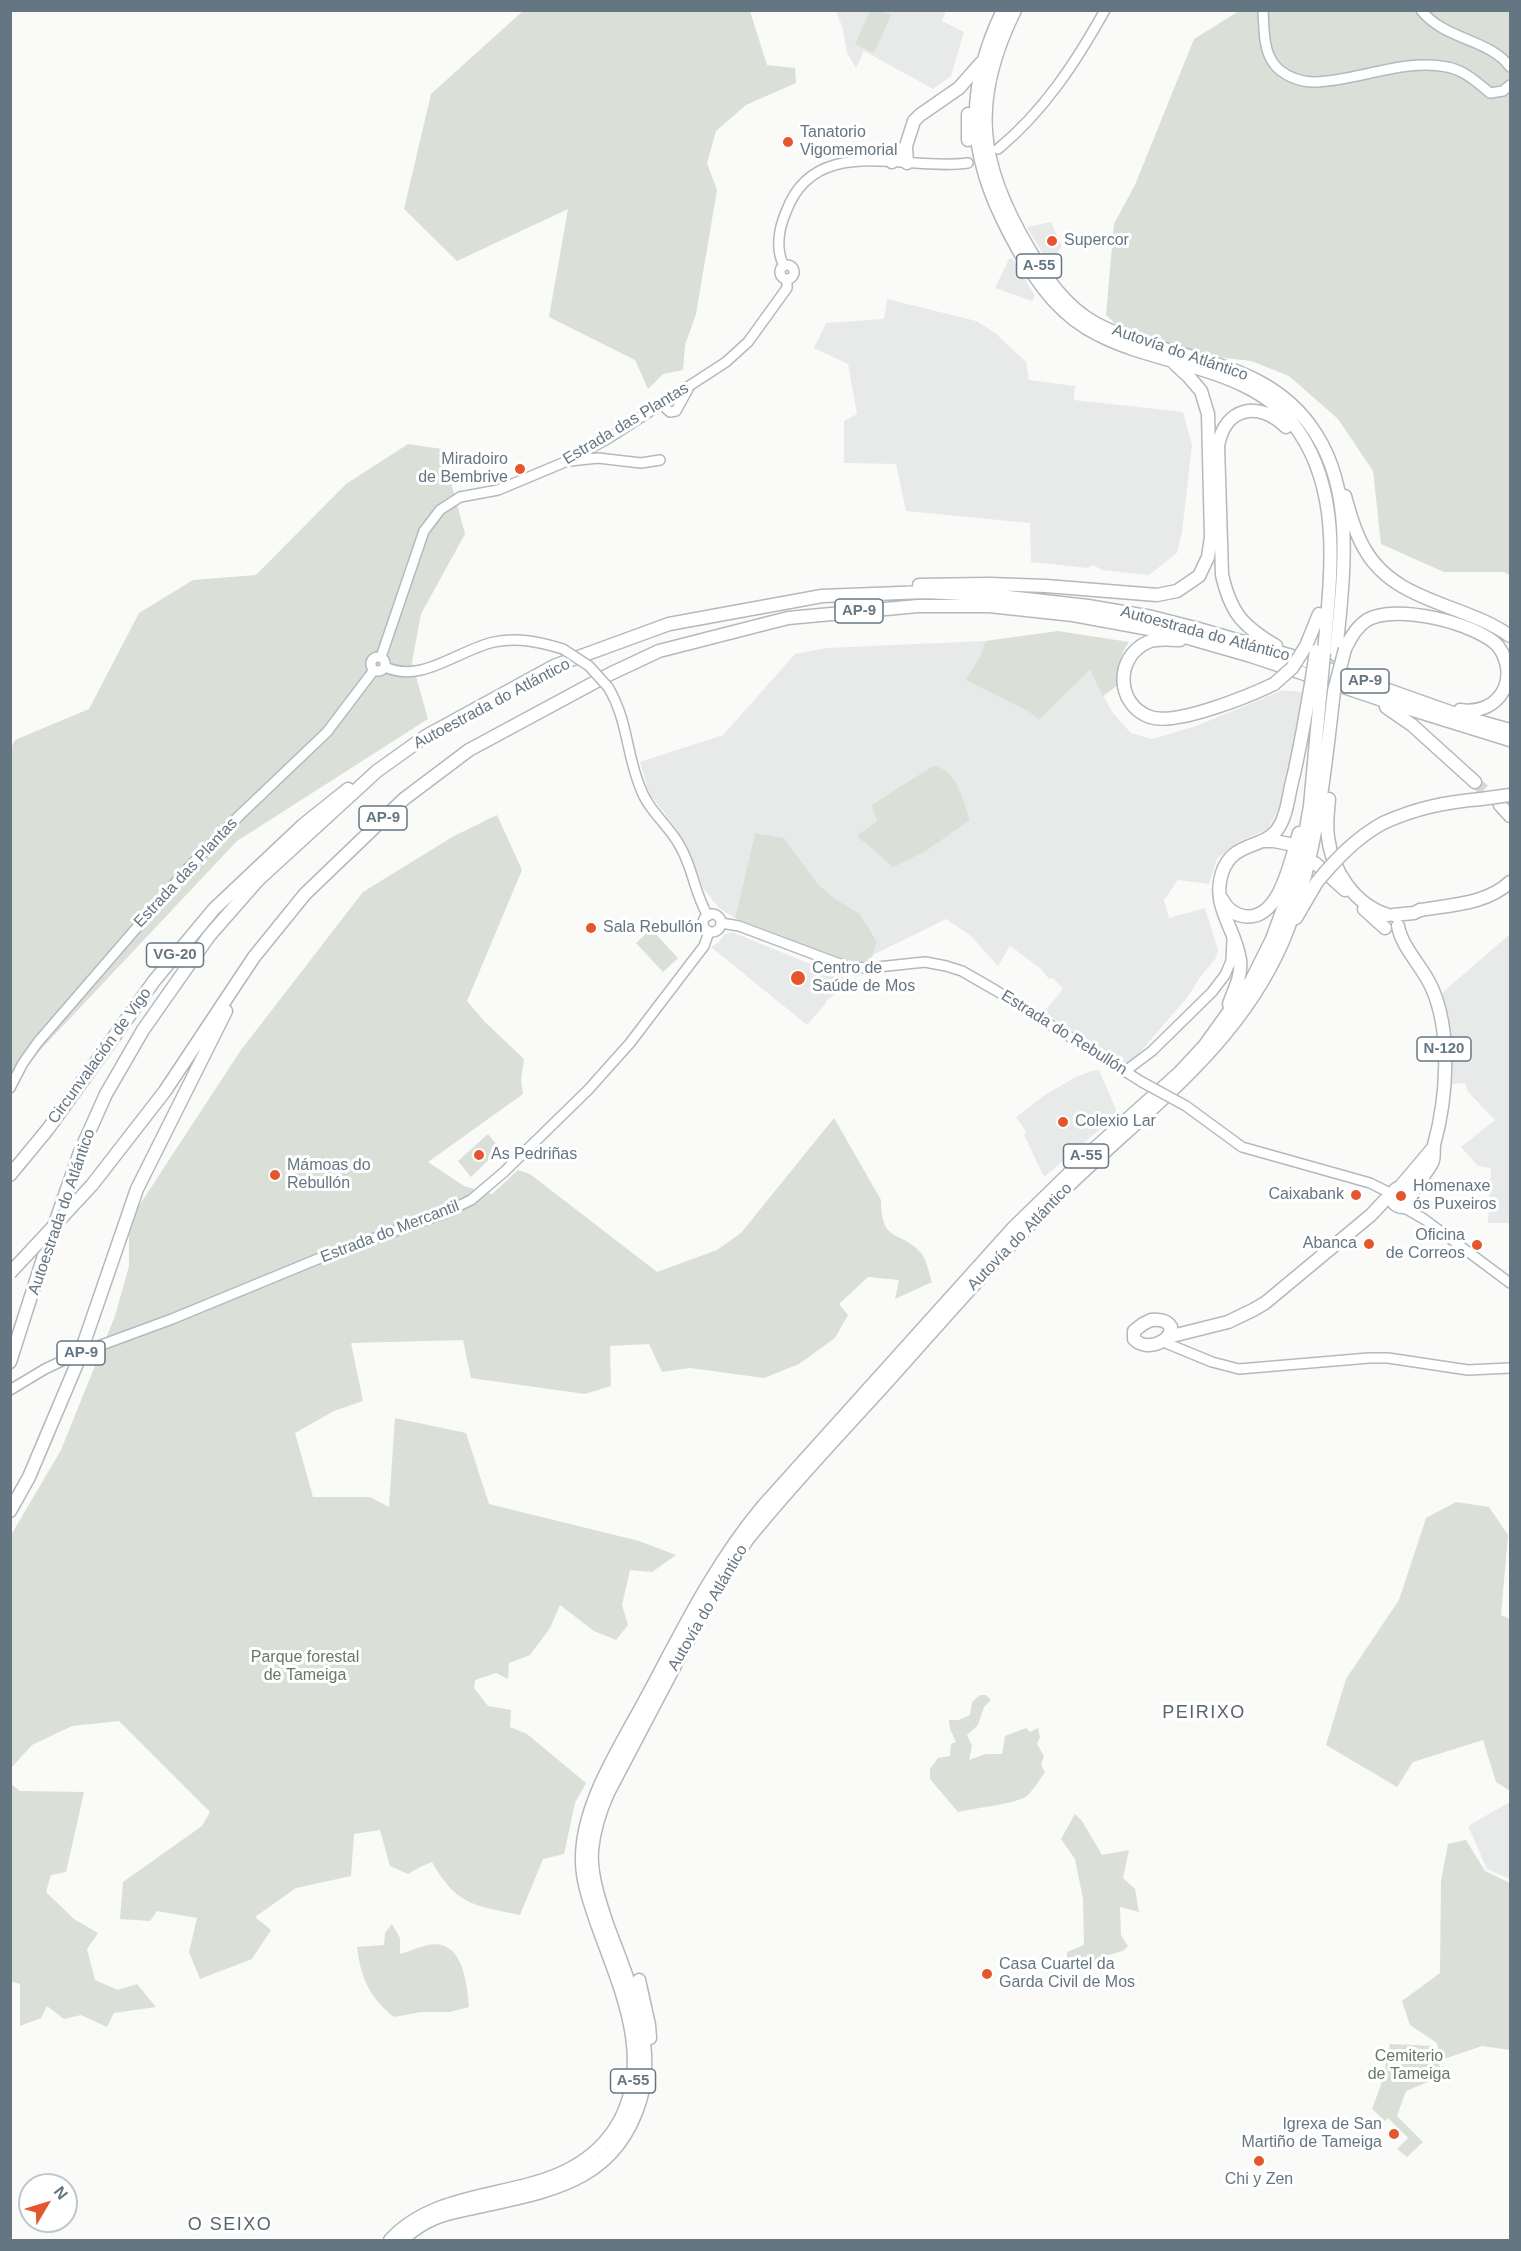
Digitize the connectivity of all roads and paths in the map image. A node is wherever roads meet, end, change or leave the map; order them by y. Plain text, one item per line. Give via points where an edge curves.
1 (1003, 10) edge
2 (1015, 10) edge
3 (1105, 10) edge
4 (1263, 10) edge
5 (1421, 10) edge
6 (982, 62) junction
7 (1510, 67) edge
8 (973, 74) junction
9 (1510, 85) edge
10 (968, 140) dead end
11 (906, 146) junction
12 (998, 149) dead end
13 (892, 162) junction
14 (907, 163) junction
15 (968, 163) dead end
16 (1051, 311) dead end
17 (1110, 322) dead end
18 (1124, 347) junction
19 (1172, 362) junction
20 (1274, 389) junction
21 (679, 398) junction
22 (661, 404) junction
23 (1306, 444) junction
24 (660, 460) dead end
25 (564, 462) junction
26 (1331, 465) junction
27 (1330, 572) junction
28 (822, 596) junction
29 (1510, 636) edge
30 (1193, 640) junction
31 (1326, 651) junction
32 (1292, 656) junction
33 (383, 662) junction
34 (1316, 685) junction
35 (1367, 695) junction
36 (1438, 707) junction
37 (1510, 730) edge
38 (1510, 740) edge
39 (1329, 743) junction
40 (377, 771) junction
41 (1475, 783) tunnel mouth
42 (1510, 795) edge
43 (1500, 805) tunnel mouth
44 (1310, 806) junction
45 (1510, 816) edge
46 (1279, 826) junction
47 (1256, 842) junction
48 (1315, 863) dead end
49 (1510, 882) edge
50 (1219, 889) junction
51 (1353, 895) junction
52 (1420, 910) junction
53 (708, 916) junction
54 (1390, 922) junction
55 (721, 923) junction
56 (1231, 930) junction
57 (709, 932) junction
58 (1282, 942) junction
59 (254, 957) junction
60 (1221, 1024) junction
61 (1124, 1072) junction
62 (10, 1088) edge
63 (10, 1175) edge
64 (1401, 1198) junction
65 (10, 1273) edge
66 (1510, 1283) edge
67 (1173, 1337) joint
68 (10, 1362) edge
69 (1510, 1368) edge
70 (10, 1390) edge
71 (10, 1511) edge
72 (725, 1564) junction
73 (708, 1594) junction
74 (644, 1689) dead end
75 (639, 1713) junction
76 (621, 1746) junction
77 (592, 1787) dead end
78 (639, 1980) dead end
79 (640, 2100) junction
80 (390, 2241) edge
81 (400, 2241) edge

1 - 6 highway, Autovía do Atlántico / A-55
2 - 20 highway, Autovía do Atlántico / A-55 via 989,82 987,144 1005,207 1048,280 1068,303 1094,322 1231,369
3 - 12 street via 1059,85
4 - 9 street via 1268,53 1273,63 1292,78 1314,82 1428,65 1463,72 1490,93
5 - 7 street via 1440,28 1489,51
6 - 8 highway
6 - 18 highway, Autovía do Atlántico / A-55 via 976,122 978,151 997,209 1051,299 1086,328
8 - 10 highway
8 - 11 highway via 951,96 914,121
11 - 13 highway
11 - 14 highway
13 - 14 street
13 - 21 street, Estrada das Plantas via 847,160 807,181 794,195 783,220 779,245 784,266 794,269 787,279 787,288 748,342
14 - 15 street
16 - 18 highway via 1094,340
17 - 20 highway via 1234,362
18 - 19 highway, Autovía do Atlántico / A-55
19 - 23 highway, Autovía do Atlántico / A-55 via 1254,391 1293,423
19 - 28 highway via 1201,391 1208,414 1211,537 1208,557 1199,576 1189,584 1157,595 990,584 875,586
20 - 26 highway, Autovía do Atlántico / A-55 via 1316,433
21 - 22 street, Estrada das Plantas
21 - 22 street via 676,411 670,412
22 - 25 street, Estrada das Plantas
23 - 27 highway, Autovía do Atlántico / A-55 via 1328,505
23 - 32 highway via 1276,418 1251,410 1229,421 1218,446 1222,575 1229,602 1253,632
24 - 25 street via 641,463 598,458
25 - 33 street, Estrada das Plantas via 498,490 460,497 440,510 424,531
26 - 29 highway via 1343,486 1358,537 1383,573 1407,590 1475,616
26 - 31 highway, Autovía do Atlántico / A-55 via 1340,500 1344,547
27 - 31 highway, Autovía do Atlántico / A-55
27 - 31 highway via 1319,614
28 - 32 highway, Autoestrada do Atlántico / AP-9 via 926,592 1054,601 1152,617
28 - 40 highway, Autoestrada do Atlántico / AP-9 via 669,624 554,666 426,736
30 - 31 highway, bridge via 1148,642 1134,652 1124,667 1123,685 1136,710 1151,718 1165,719 1250,696
30 - 35 highway, Autoestrada do Atlántico / AP-9
30 - 59 highway, Autoestrada do Atlántico / AP-9 via 1073,615 989,606 918,606 788,618 659,651 469,750 404,799 305,894
31 - 34 highway, Autovía do Atlántico / A-55, bridge
31 - 36 highway via 1368,619 1389,613 1448,622 1492,640 1508,664 1507,685 1500,698 1478,711
31 - 39 highway, Autovía do Atlántico / A-55, bridge via 1334,692
32 - 36 highway, Autoestrada do Atlántico / AP-9
33 - 53 street, bridge via 404,673 481,646 526,640 562,649 589,666 608,687 623,717 640,789 682,849
33 - 62 street, Estrada das Plantas via 375,657 372,660 374,670 327,732 171,887 42,1036
34 - 44 highway, Autovía do Atlántico / A-55
34 - 46 highway
35 - 38 highway, Autoestrada do Atlántico / AP-9
35 - 41 highway via 1412,725
36 - 37 highway, Autoestrada do Atlántico / AP-9
39 - 51 highway via 1328,837 1341,875
39 - 58 highway, Autovía do Atlántico / A-55 via 1309,863
40 - 63 highway, Circunvalación de Vigo / VG-20 via 303,825 214,909 154,981 48,1129
40 - 68 highway, Autoestrada do Atlántico / AP-9 via 258,880 209,936 143,1030 106,1094 80,1152
42 - 58 highway, bridge via 1412,810 1369,831 1342,853 1317,882
43 - 45 highway
44 - 50 highway via 1279,894 1265,911 1250,917 1239,915 1227,908
44 - 60 highway, Autovía do Atlántico / A-55 via 1300,862 1272,939 1251,981
46 - 47 highway via 1270,836
46 - 47 highway via 1279,837 1287,844
47 - 50 highway via 1229,860
48 - 51 highway
49 - 52 highway via 1494,894 1471,902
50 - 56 highway via 1219,903
51 - 52 highway via 1386,908
51 - 54 highway
52 - 54 highway
53 - 55 street via 716,915
53 - 57 street via 704,926
54 - 64 highway, N-120 via 1431,985 1443,1030 1442,1116 1432,1163
55 - 57 street via 718,931
55 - 61 street, Estrada do Rebullón via 739,926 848,967 925,962 946,966 977,979
56 - 60 highway via 1240,971
56 - 61 street via 1232,949 1225,975 1152,1051
57 - 70 street, Estrada do Mercantil, bridge via 704,946 630,1043 588,1090 471,1200 64,1360
58 - 72 highway, Autovía do Atlántico / A-55 via 1255,991 1202,1062 1033,1222
59 - 65 highway, Autoestrada do Atlántico / AP-9, bridge via 165,1091 92,1185
59 - 71 highway, Autoestrada do Atlántico / AP-9 via 136,1189 76,1366 29,1477
60 - 72 highway, Autovía do Atlántico / A-55 via 1179,1073 1014,1227 762,1506 737,1536
61 - 64 street, Estrada do Rebullón, bridge via 1186,1106 1242,1148 1370,1184
64 - 66 street, Estrada do Rebullón
64 - 67 highway, N-120 via 1385,1200 1265,1303 1228,1322
67 - 69 street via 1212,1362 1239,1369 1369,1358 1468,1370
72 - 73 highway, Autovía do Atlántico / A-55
73 - 75 highway, Autovía do Atlántico / A-55
73 - 79 highway, Autovía do Atlántico / A-55 via 608,1793 597,1818 592,1851 599,1899 644,2036
74 - 75 highway
75 - 76 highway, Autovía do Atlántico / A-55
76 - 77 highway
76 - 80 highway, Autovía do Atlántico / A-55 via 587,1820 582,1860 588,1898 631,2027 634,2075 623,2114 596,2151 572,2169 544,2181 430,2211 407,2224
78 - 79 highway via 649,2025 651,2061
79 - 81 highway, Autovía do Atlántico / A-55 via 611,2153 575,2181 546,2192 452,2213 426,2223

